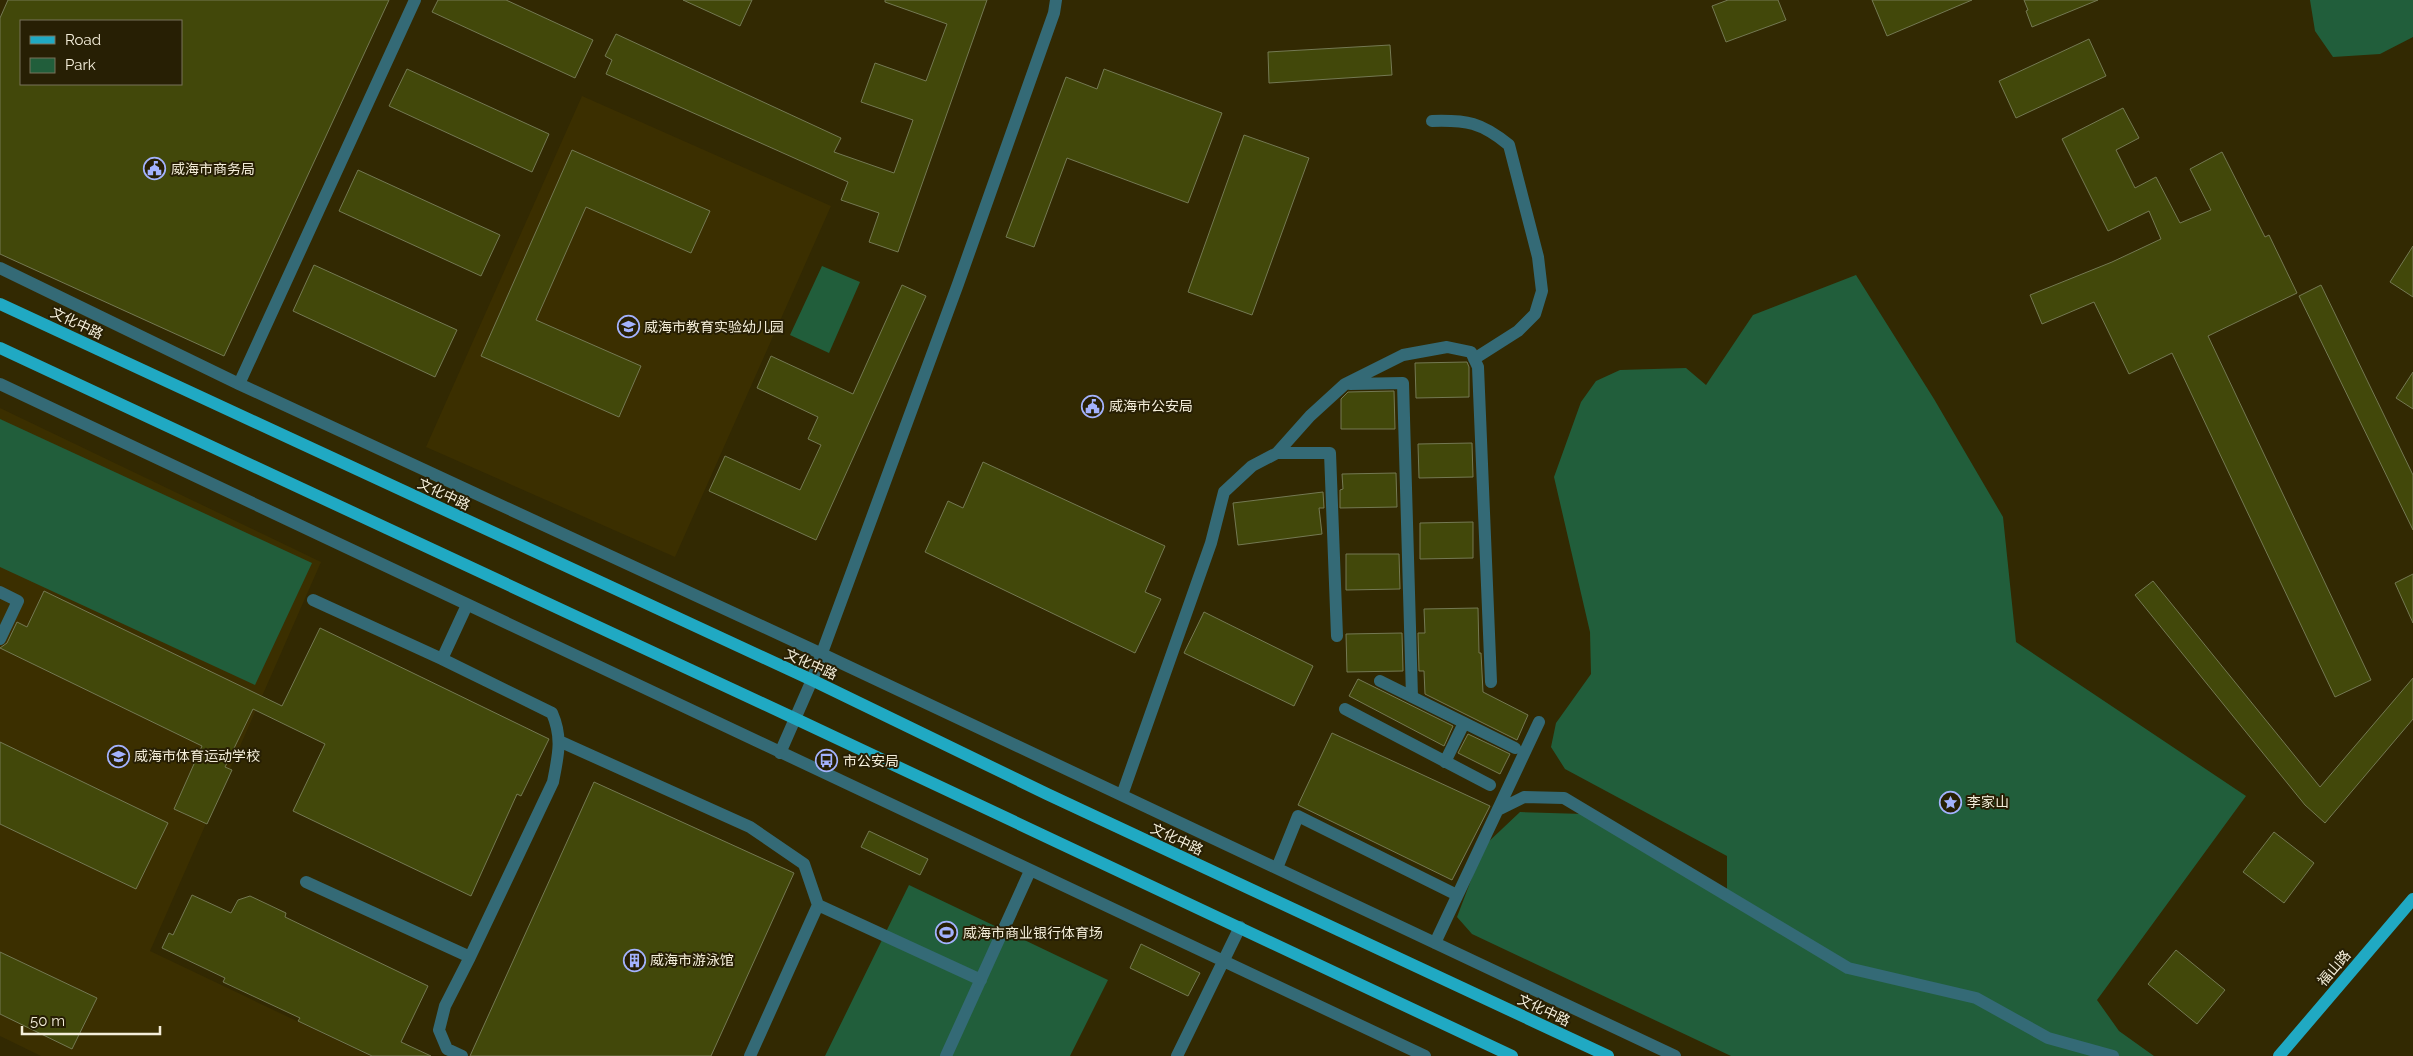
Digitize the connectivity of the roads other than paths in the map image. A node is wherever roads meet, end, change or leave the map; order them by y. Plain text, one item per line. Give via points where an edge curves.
1 (415, 0) edge
2 (1056, 0) edge
3 (1432, 121) dead end
4 (0, 268) edge
5 (0, 304) edge
6 (0, 348) edge
7 (1474, 359) junction
8 (0, 384) edge
9 (239, 384) junction
10 (1345, 384) junction
11 (1277, 453) junction
12 (0, 592) edge
13 (314, 600) dead end
14 (467, 605) junction
15 (1337, 636) dead end
16 (0, 639) edge
17 (822, 654) junction
18 (442, 659) junction
19 (812, 680) junction
20 (1380, 681) dead end
21 (1491, 682) dead end
22 (1412, 697) junction
23 (1346, 709) dead end
24 (796, 718) junction
25 (1540, 722) dead end
26 (1464, 723) junction
27 (559, 741) junction
28 (1515, 748) dead end
29 (780, 753) junction
30 (1446, 762) junction
31 (1490, 785) dead end
32 (1122, 795) junction
33 (1498, 810) junction
34 (1277, 868) junction
35 (1030, 871) junction
36 (306, 882) dead end
37 (1457, 895) junction
38 (2413, 899) edge
39 (818, 905) junction
40 (1240, 927) junction
41 (1434, 943) junction
42 (470, 957) junction
43 (1223, 962) junction
44 (981, 980) junction
45 (462, 1056) edge
46 (750, 1056) edge
47 (946, 1056) edge
48 (1177, 1056) edge
49 (1425, 1056) edge
50 (1512, 1056) edge
51 (1608, 1056) edge
52 (1675, 1056) edge
53 (2113, 1056) edge
54 (2279, 1056) edge

1 - 9 street
2 - 17 street via 962,274
3 - 7 street via 1466,120 1494,133 1509,145 1538,257 1542,291 1535,314 1518,331
4 - 9 street
5 - 19 main road, 文化中路
6 - 24 main road
7 - 10 street via 1471,352 1447,347 1403,355
7 - 21 street via 1478,367
8 - 14 street
9 - 17 street
10 - 11 street
10 - 22 street via 1403,383
11 - 15 street via 1330,452
11 - 32 street via 1252,466 1224,492 1211,543
12 - 16 street via 18,601
13 - 18 street
14 - 18 street
14 - 29 street
17 - 19 street
17 - 32 street
18 - 27 street via 552,713
19 - 24 street
19 - 51 main road, 文化中路 via 1056,799
20 - 22 street
22 - 26 street
23 - 30 street
24 - 29 street
24 - 40 main road
25 - 33 street
26 - 28 street
26 - 30 street
27 - 39 street via 750,827 804,864
27 - 42 street via 553,782
29 - 35 street
30 - 31 street
32 - 34 street
33 - 37 street
33 - 53 street via 1524,797 1564,798 1848,968 1976,998 2048,1038
34 - 37 street via 1298,816
34 - 41 street
35 - 43 street
35 - 44 street
36 - 42 street
37 - 41 street
38 - 54 main road, 福山路
39 - 44 street
39 - 46 street
40 - 43 street
40 - 50 main road
41 - 52 street
42 - 45 street via 445,1006 439,1030 447,1049
43 - 48 street
43 - 49 street
44 - 47 street

